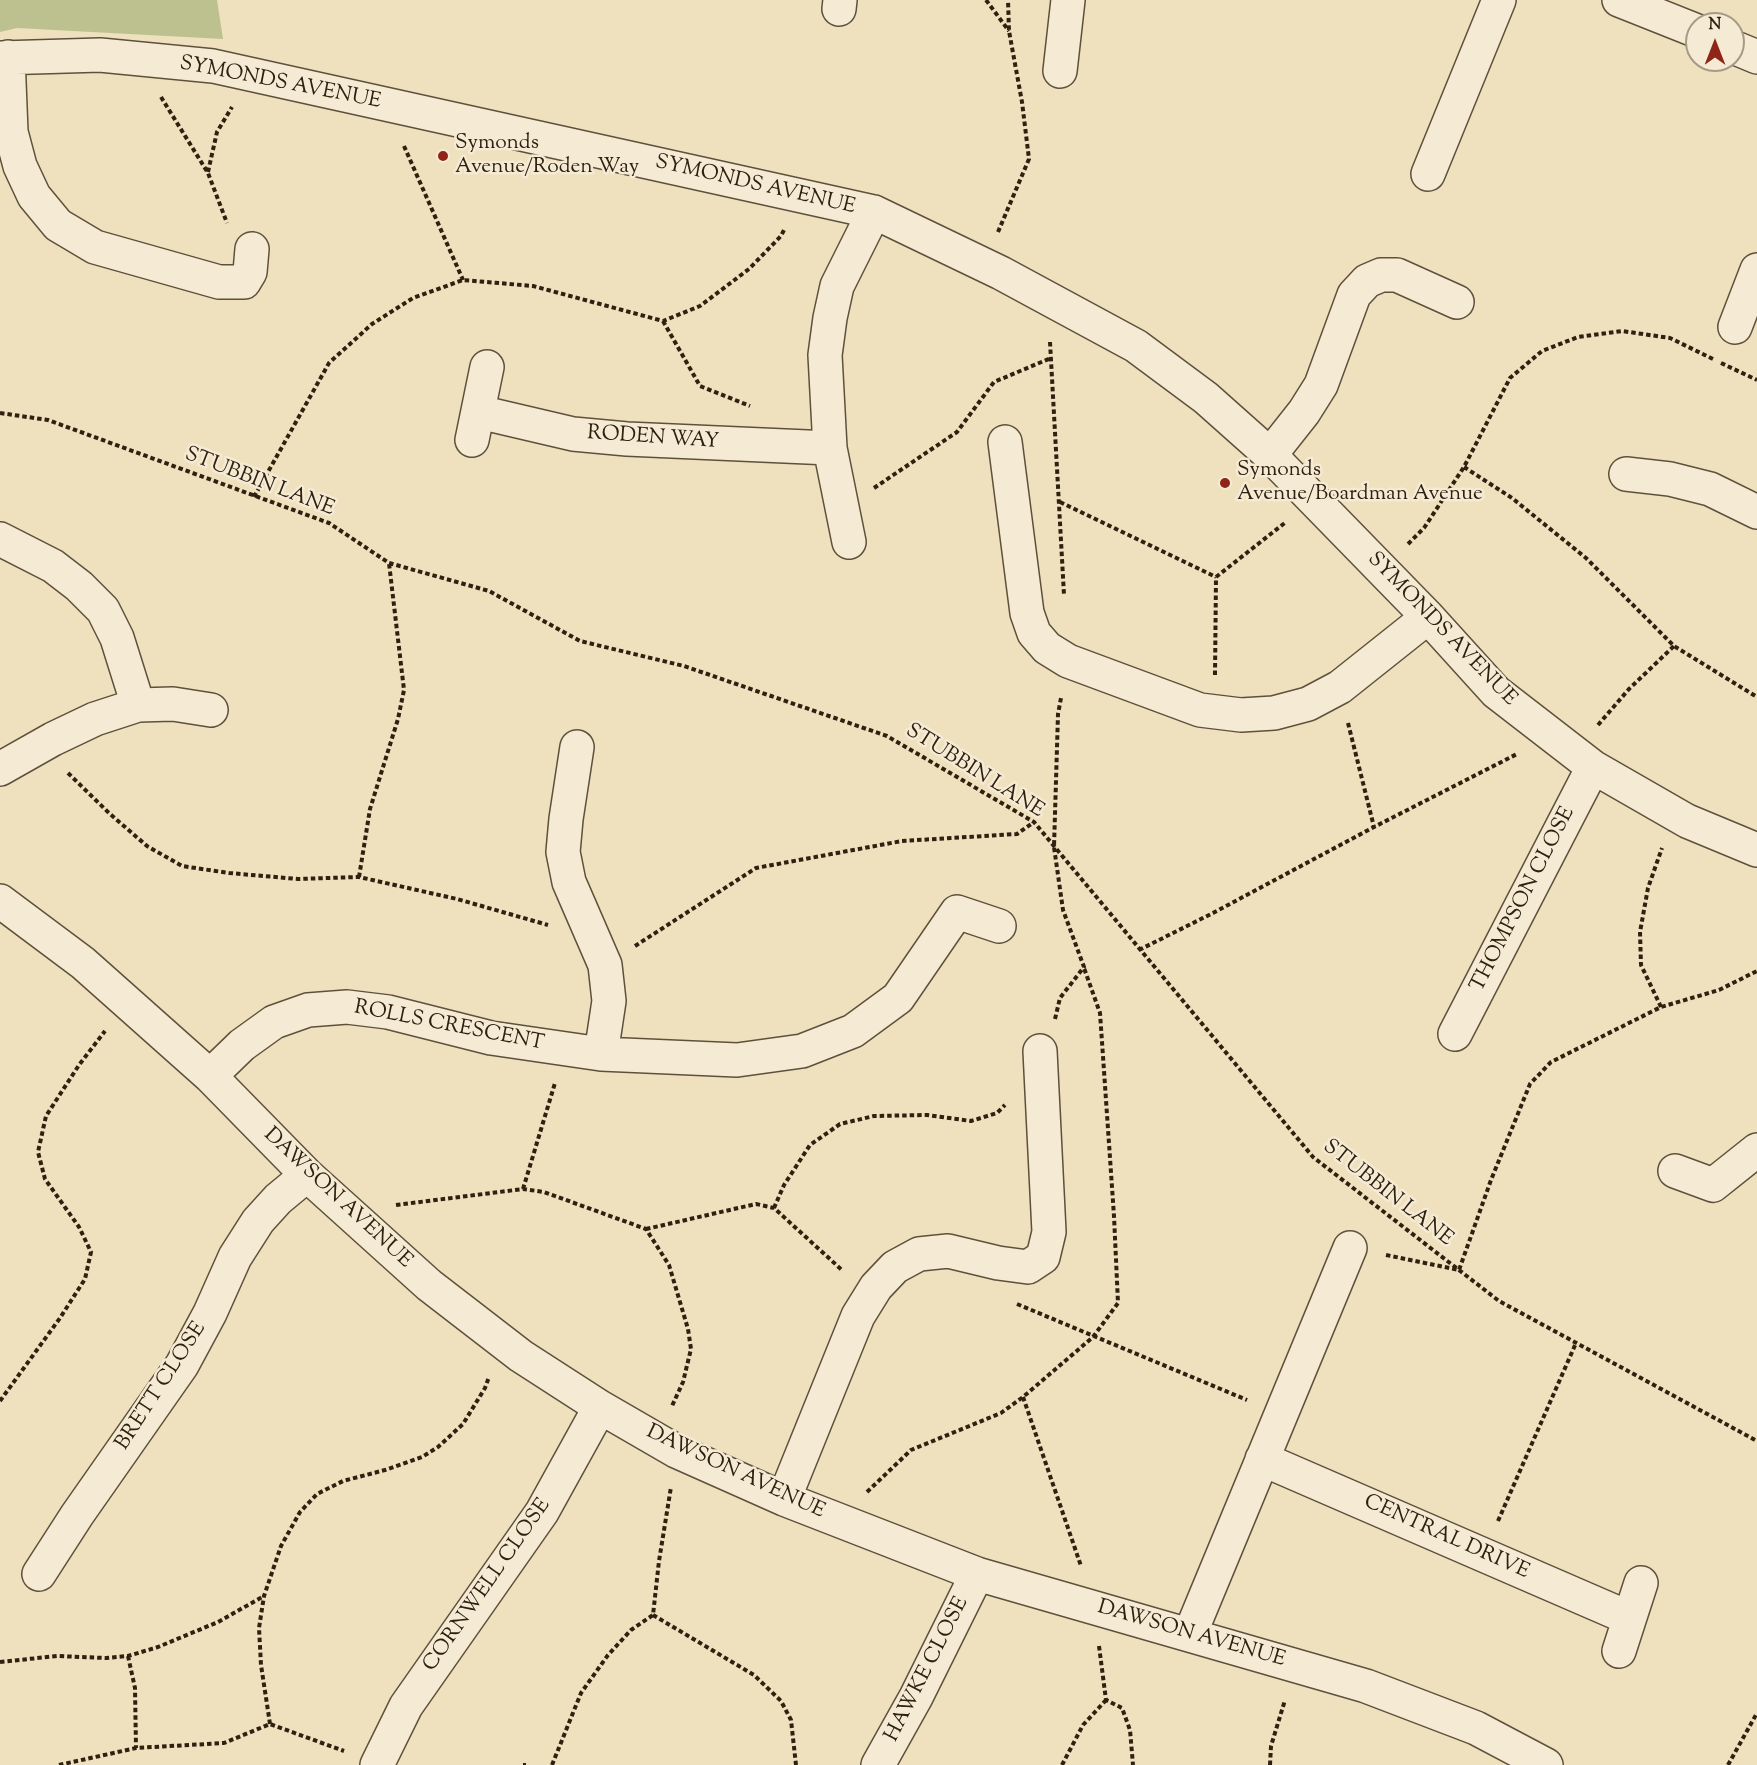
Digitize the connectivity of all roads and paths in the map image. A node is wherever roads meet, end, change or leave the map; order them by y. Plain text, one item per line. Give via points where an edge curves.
1 (986, 0) edge
2 (1008, 0) edge
3 (1068, 0) edge
4 (1499, 0) edge
5 (1619, 0) edge
6 (1685, 26) edge
7 (1009, 31) junction
8 (4, 58) edge
9 (136, 58) junction
10 (1060, 71) dead end
11 (253, 75) junction
12 (386, 104) junction
13 (208, 173) junction
14 (1428, 174) dead end
15 (803, 196) junction
16 (874, 212) junction
17 (252, 249) joint
18 (984, 266) junction
19 (1757, 270) edge
20 (463, 280) junction
21 (1048, 299) junction
22 (1457, 302) dead end
23 (663, 321) junction
24 (1735, 327) dead end
25 (1051, 358) junction
26 (487, 367) dead end
27 (1757, 380) edge
28 (754, 407) dead end
29 (0, 413) edge
30 (1005, 442) dead end
31 (830, 448) junction
32 (1270, 455) junction
33 (1464, 467) junction
34 (1626, 474) dead end
35 (254, 497) junction
36 (1315, 500) junction
37 (1059, 501) junction
38 (842, 511) junction
39 (1757, 512) edge
40 (0, 539) edge
41 (849, 542) dead end
42 (389, 563) junction
43 (1383, 571) junction
44 (1216, 577) junction
45 (1065, 604) dead end
46 (1428, 617) junction
47 (1674, 646) junction
48 (1068, 661) junction
49 (1340, 687) junction
50 (1757, 697) edge
51 (138, 705) junction
52 (211, 710) dead end
53 (1214, 712) junction
54 (1545, 730) junction
55 (40, 746) junction
56 (577, 747) dead end
57 (1585, 761) junction
58 (0, 769) edge
59 (1674, 814) junction
60 (1034, 822) junction
61 (1374, 827) junction
62 (1054, 847) junction
63 (1757, 850) edge
64 (359, 877) junction
65 (0, 901) edge
66 (999, 926) dead end
67 (595, 938) junction
68 (1139, 950) junction
69 (1757, 971) edge
70 (127, 1001) junction
71 (1661, 1007) junction
72 (1455, 1034) dead end
73 (565, 1049) junction
74 (1040, 1050) joint
75 (601, 1054) junction
76 (210, 1076) junction
77 (1009, 1102) dead end
78 (1757, 1150) edge
79 (1675, 1171) dead end
80 (307, 1175) junction
81 (523, 1189) junction
82 (774, 1208) junction
83 (362, 1225) junction
84 (646, 1229) junction
85 (1350, 1248) joint
86 (1028, 1266) junction
87 (1459, 1270) junction
88 (870, 1296) junction
89 (502, 1342) junction
90 (1576, 1343) junction
91 (1023, 1397) dead end
92 (0, 1401) edge
93 (600, 1407) junction
94 (1281, 1414) junction
95 (1757, 1441) edge
96 (667, 1445) junction
97 (1263, 1459) junction
98 (784, 1499) junction
99 (1483, 1554) junction
100 (39, 1574) dead end
101 (977, 1574) junction
102 (1641, 1583) dead end
103 (264, 1596) junction
104 (1094, 1607) junction
105 (653, 1615) junction
106 (1629, 1618) junction
107 (1190, 1635) junction
108 (1619, 1651) dead end
109 (128, 1656) junction
110 (0, 1662) edge
111 (1296, 1665) junction
112 (1106, 1700) junction
113 (1757, 1713) edge
114 (270, 1724) junction
115 (136, 1748) junction
116 (378, 1764) edge
117 (58, 1765) edge
118 (552, 1765) edge
119 (796, 1765) edge
120 (878, 1765) edge
121 (1062, 1765) edge
122 (1133, 1765) edge
123 (1270, 1765) edge
124 (1546, 1765) edge
125 (1728, 1765) edge

1 - 7 path
2 - 7 path
3 - 10 street
4 - 14 street
5 - 6 street
7 - 18 path via 1029,159
8 - 9 street, SYMONDS AVENUE
8 - 17 street via 11,132 20,166 34,196 58,225 95,247 219,282 244,282 250,272
9 - 11 street, SYMONDS AVENUE via 213,66
9 - 13 path
11 - 12 street, SYMONDS AVENUE
11 - 13 path via 217,132
12 - 15 street, SYMONDS AVENUE
12 - 20 path
13 - 17 path via 229,229
15 - 16 street, SYMONDS AVENUE
15 - 23 path via 781,236 749,269 700,306
16 - 18 street, SYMONDS AVENUE
16 - 31 street via 837,286 830,318 825,355
18 - 21 street, SYMONDS AVENUE
19 - 24 street
20 - 23 path via 533,286
20 - 35 path via 413,298 372,324 329,363
21 - 25 path
21 - 32 street, SYMONDS AVENUE via 1136,346 1206,398
22 - 32 street via 1397,275 1381,275 1367,281 1354,295 1321,385
23 - 28 path via 700,386
25 - 37 path
25 - 38 path via 994,382 957,432
26 - 31 street, RODEN WAY via 476,426 627,439
27 - 33 path via 1670,338 1622,331 1578,337 1542,351 1510,378
29 - 35 path, STUBBIN LANE via 48,420
30 - 48 street via 1027,613 1034,633 1047,648
31 - 38 street
32 - 36 street, SYMONDS AVENUE
33 - 43 path via 1424,528
33 - 47 path via 1512,498 1586,558
34 - 39 street via 1710,489
35 - 42 path, STUBBIN LANE via 329,523
36 - 43 street, SYMONDS AVENUE
36 - 44 path
37 - 44 path
37 - 45 path
38 - 41 street
40 - 51 street via 52,566 103,610 117,638
42 - 60 path, STUBBIN LANE via 489,591 580,640 684,666 887,736
42 - 64 path via 404,690 370,809
43 - 46 street, SYMONDS AVENUE
44 - 53 path
46 - 49 street
46 - 54 street, SYMONDS AVENUE via 1496,692
47 - 50 path
47 - 57 path via 1604,716
48 - 53 street
48 - 62 path via 1058,714
49 - 53 street via 1308,704 1274,713
49 - 61 path
51 - 52 street via 173,704
51 - 55 street via 95,719
54 - 57 street, SYMONDS AVENUE
54 - 61 path via 1515,756
55 - 58 street
55 - 64 path via 147,846 182,866 298,879
56 - 67 street via 563,852 569,882
57 - 59 street, SYMONDS AVENUE
57 - 72 street, THOMPSON CLOSE
59 - 63 street, SYMONDS AVENUE
59 - 71 path via 1648,888 1640,932 1641,965
60 - 62 path, STUBBIN LANE
60 - 67 path via 1017,834 902,841 756,868 626,950
61 - 68 path
62 - 68 path, STUBBIN LANE
62 - 74 path via 1063,910 1084,967 1060,998 1052,1029
64 - 67 path via 457,899
65 - 70 street, DAWSON AVENUE
66 - 75 street, ROLLS CRESCENT via 957,912 898,998 853,1031 802,1050 737,1060
67 - 75 street via 605,965 609,1001
68 - 87 path, STUBBIN LANE via 1313,1157
69 - 71 path via 1719,990
70 - 76 street, DAWSON AVENUE
70 - 92 path via 46,1116 38,1152 45,1179 79,1227 91,1252 85,1280
71 - 87 path via 1551,1062 1530,1083
73 - 75 street, ROLLS CRESCENT
73 - 76 street, ROLLS CRESCENT via 491,1038 388,1012 347,1007 308,1010 274,1022 242,1045
73 - 81 path
74 - 86 street via 1049,1232 1043,1257
76 - 80 street, DAWSON AVENUE
77 - 82 path via 997,1113 971,1121 927,1115 874,1116 840,1124 810,1145
78 - 79 street via 1713,1185
80 - 83 street, DAWSON AVENUE
80 - 100 street, BRETT CLOSE via 258,1221 235,1257 182,1365
81 - 83 path via 390,1206
81 - 84 path via 544,1192
82 - 84 path via 756,1204
82 - 88 path
83 - 89 street, DAWSON AVENUE via 429,1285
84 - 96 path via 669,1265 691,1349
85 - 87 path
85 - 94 street
86 - 88 street via 948,1251 920,1254 895,1266
86 - 94 path via 1016,1305
87 - 90 path, STUBBIN LANE via 1499,1301
88 - 98 street via 858,1316
89 - 93 street, DAWSON AVENUE
89 - 103 path via 485,1388 463,1424 438,1447 422,1457 343,1480 317,1494 300,1512 281,1546
90 - 95 path, STUBBIN LANE
90 - 99 path
91 - 104 path
93 - 96 street, DAWSON AVENUE
93 - 116 street, CORNWELL CLOSE via 542,1512 406,1706
94 - 97 street
96 - 98 street, DAWSON AVENUE
96 - 105 path
97 - 99 street, CENTRAL DRIVE
97 - 107 street
98 - 101 street, DAWSON AVENUE
99 - 106 street, CENTRAL DRIVE
101 - 104 street, DAWSON AVENUE
101 - 120 street, HAWKE CLOSE
102 - 106 street
103 - 109 path via 218,1622
103 - 114 path via 259,1628
104 - 107 street, DAWSON AVENUE
104 - 112 path
105 - 118 path via 631,1630 581,1693
105 - 119 path via 754,1675 781,1701 791,1720
106 - 108 street
107 - 111 street, DAWSON AVENUE
109 - 110 path via 57,1656
109 - 115 path via 135,1688
111 - 123 path via 1271,1746
111 - 124 street, DAWSON AVENUE via 1366,1686 1476,1728
112 - 121 path via 1083,1725
112 - 122 path via 1122,1708 1130,1730
113 - 125 path
114 - 115 path via 224,1743
114 - 116 path
115 - 117 path

